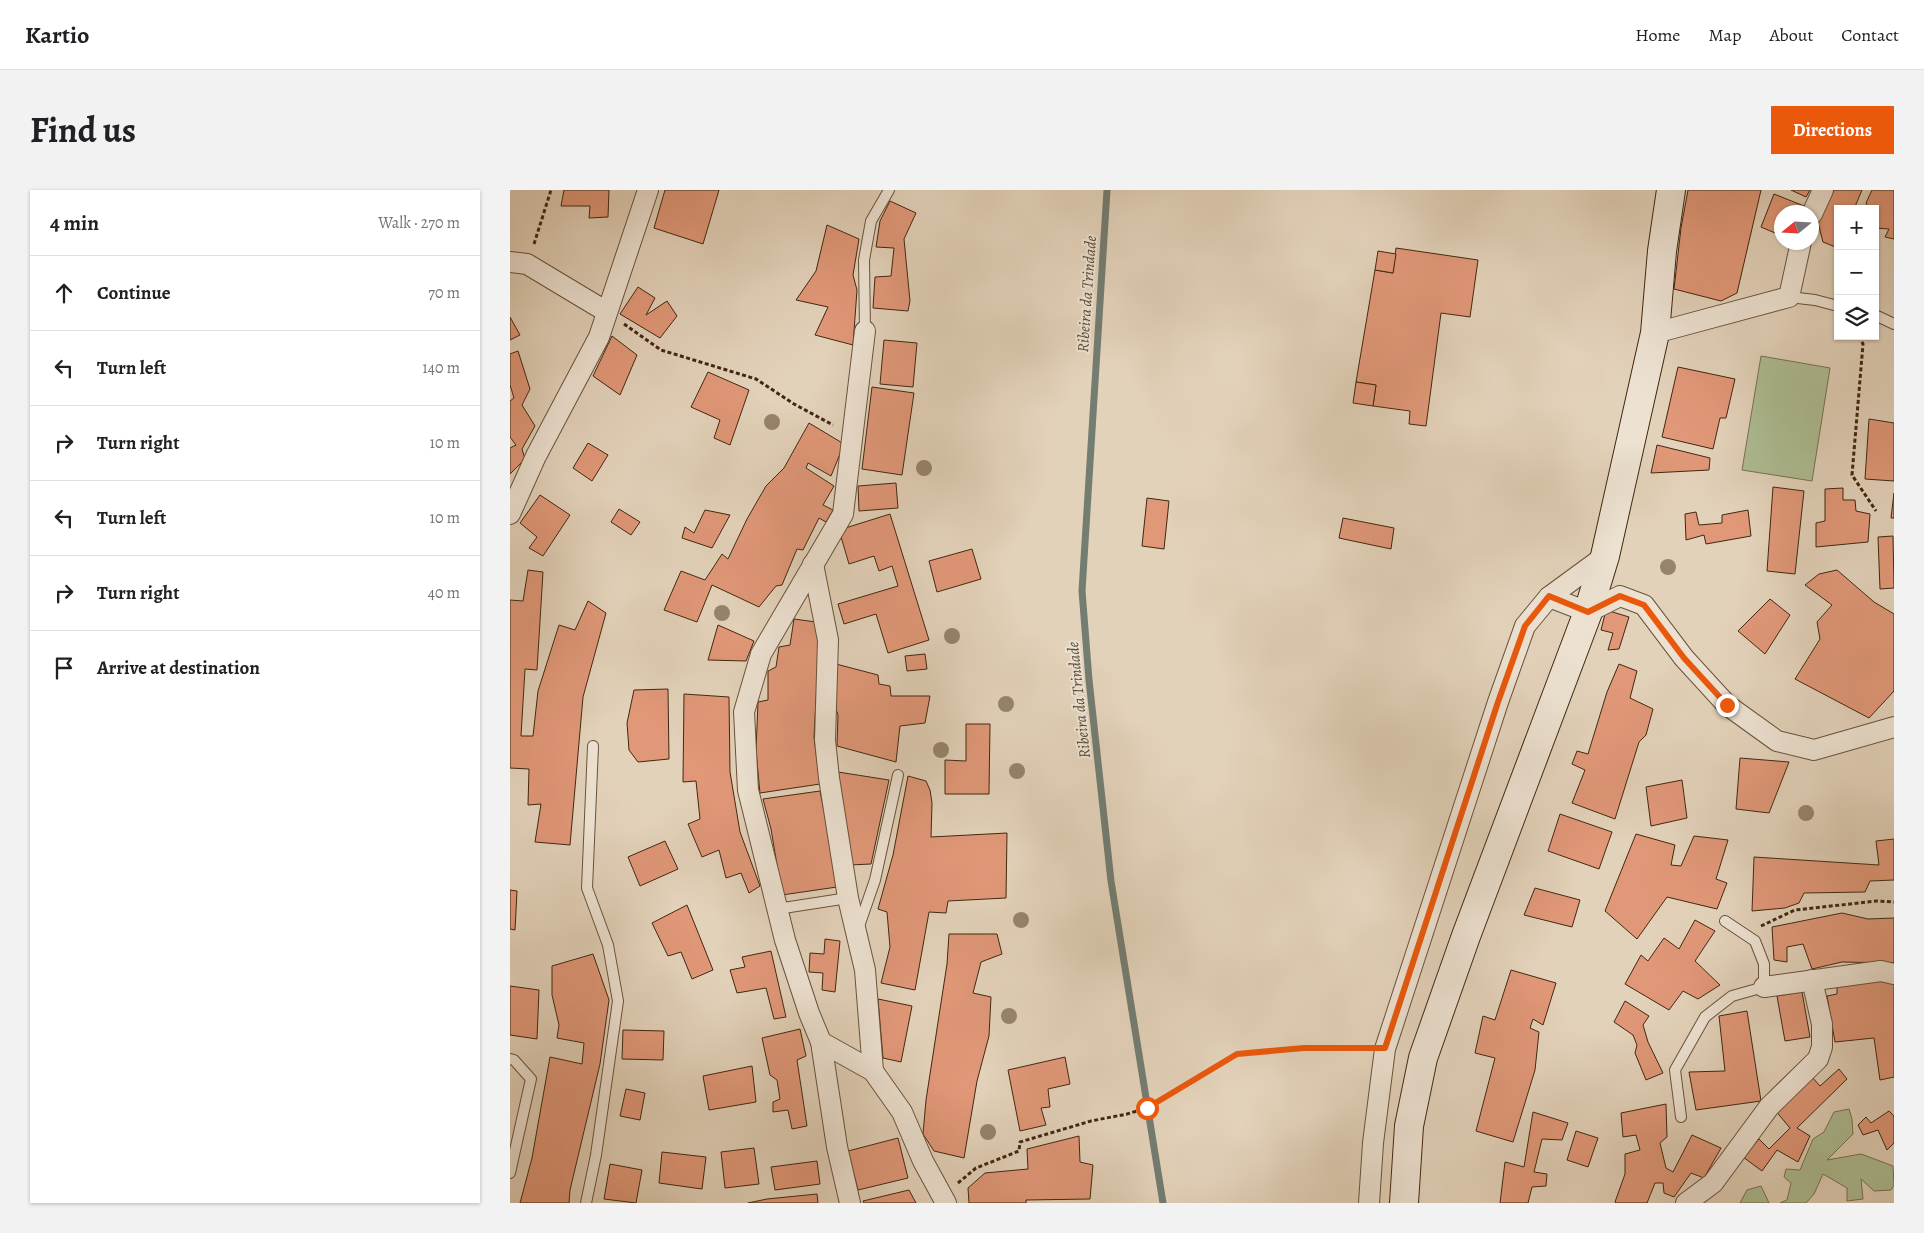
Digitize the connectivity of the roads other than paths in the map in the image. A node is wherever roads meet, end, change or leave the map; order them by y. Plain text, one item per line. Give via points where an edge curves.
1 (648, 190) edge
2 (889, 190) edge
3 (1671, 190) edge
4 (1823, 190) edge
5 (1816, 205) edge
6 (1799, 250) edge
7 (519, 263) edge
8 (1789, 298) junction
9 (1834, 305) edge
10 (607, 312) junction
11 (1879, 317) edge
12 (1894, 324) edge
13 (865, 331) joint
14 (1655, 333) junction
15 (510, 514) edge
16 (1605, 556) junction
17 (813, 564) junction
18 (1549, 596) junction
19 (1588, 612) junction
20 (1894, 727) edge
21 (593, 746) dead end
22 (898, 775) dead end
23 (848, 898) junction
24 (777, 909) junction
25 (1725, 922) dead end
26 (856, 935) junction
27 (1894, 974) edge
28 (1812, 980) junction
29 (1764, 987) junction
30 (821, 1042) junction
31 (510, 1059) edge
32 (873, 1071) junction
33 (1681, 1117) dead end
34 (510, 1173) edge
35 (944, 1200) edge
36 (586, 1203) edge
37 (850, 1203) edge
38 (1369, 1203) edge
39 (1404, 1203) edge
40 (1686, 1203) edge

1 - 10 street
2 - 13 lane via 871,220 864,260
3 - 14 street
4 - 5 street
6 - 8 street
7 - 10 street
8 - 9 lane
8 - 14 street
10 - 15 street via 599,337 536,456
11 - 12 lane
13 - 17 street via 843,514
14 - 16 street
16 - 18 street
16 - 19 street
17 - 23 street via 828,640 825,740
17 - 24 street via 761,654 744,712 748,790
18 - 19 street
18 - 38 street via 1525,626 1385,1048
19 - 20 street via 1620,596 1644,605 1684,658 1727,705 1777,742 1814,750
19 - 39 street via 1423,1058 1409,1126
21 - 36 lane via 587,888 608,945 618,1001
22 - 26 lane via 875,880
23 - 24 lane
23 - 26 street
24 - 30 street
25 - 29 lane via 1755,941 1764,964
26 - 32 street via 864,970
27 - 28 street via 1881,971
28 - 29 street
28 - 40 street via 1822,1024 1822,1047 1818,1059 1769,1107 1713,1183
29 - 33 lane via 1732,996 1705,1017 1675,1070
30 - 32 street
30 - 37 street via 837,1147
31 - 34 lane via 531,1079
32 - 35 street via 902,1112

